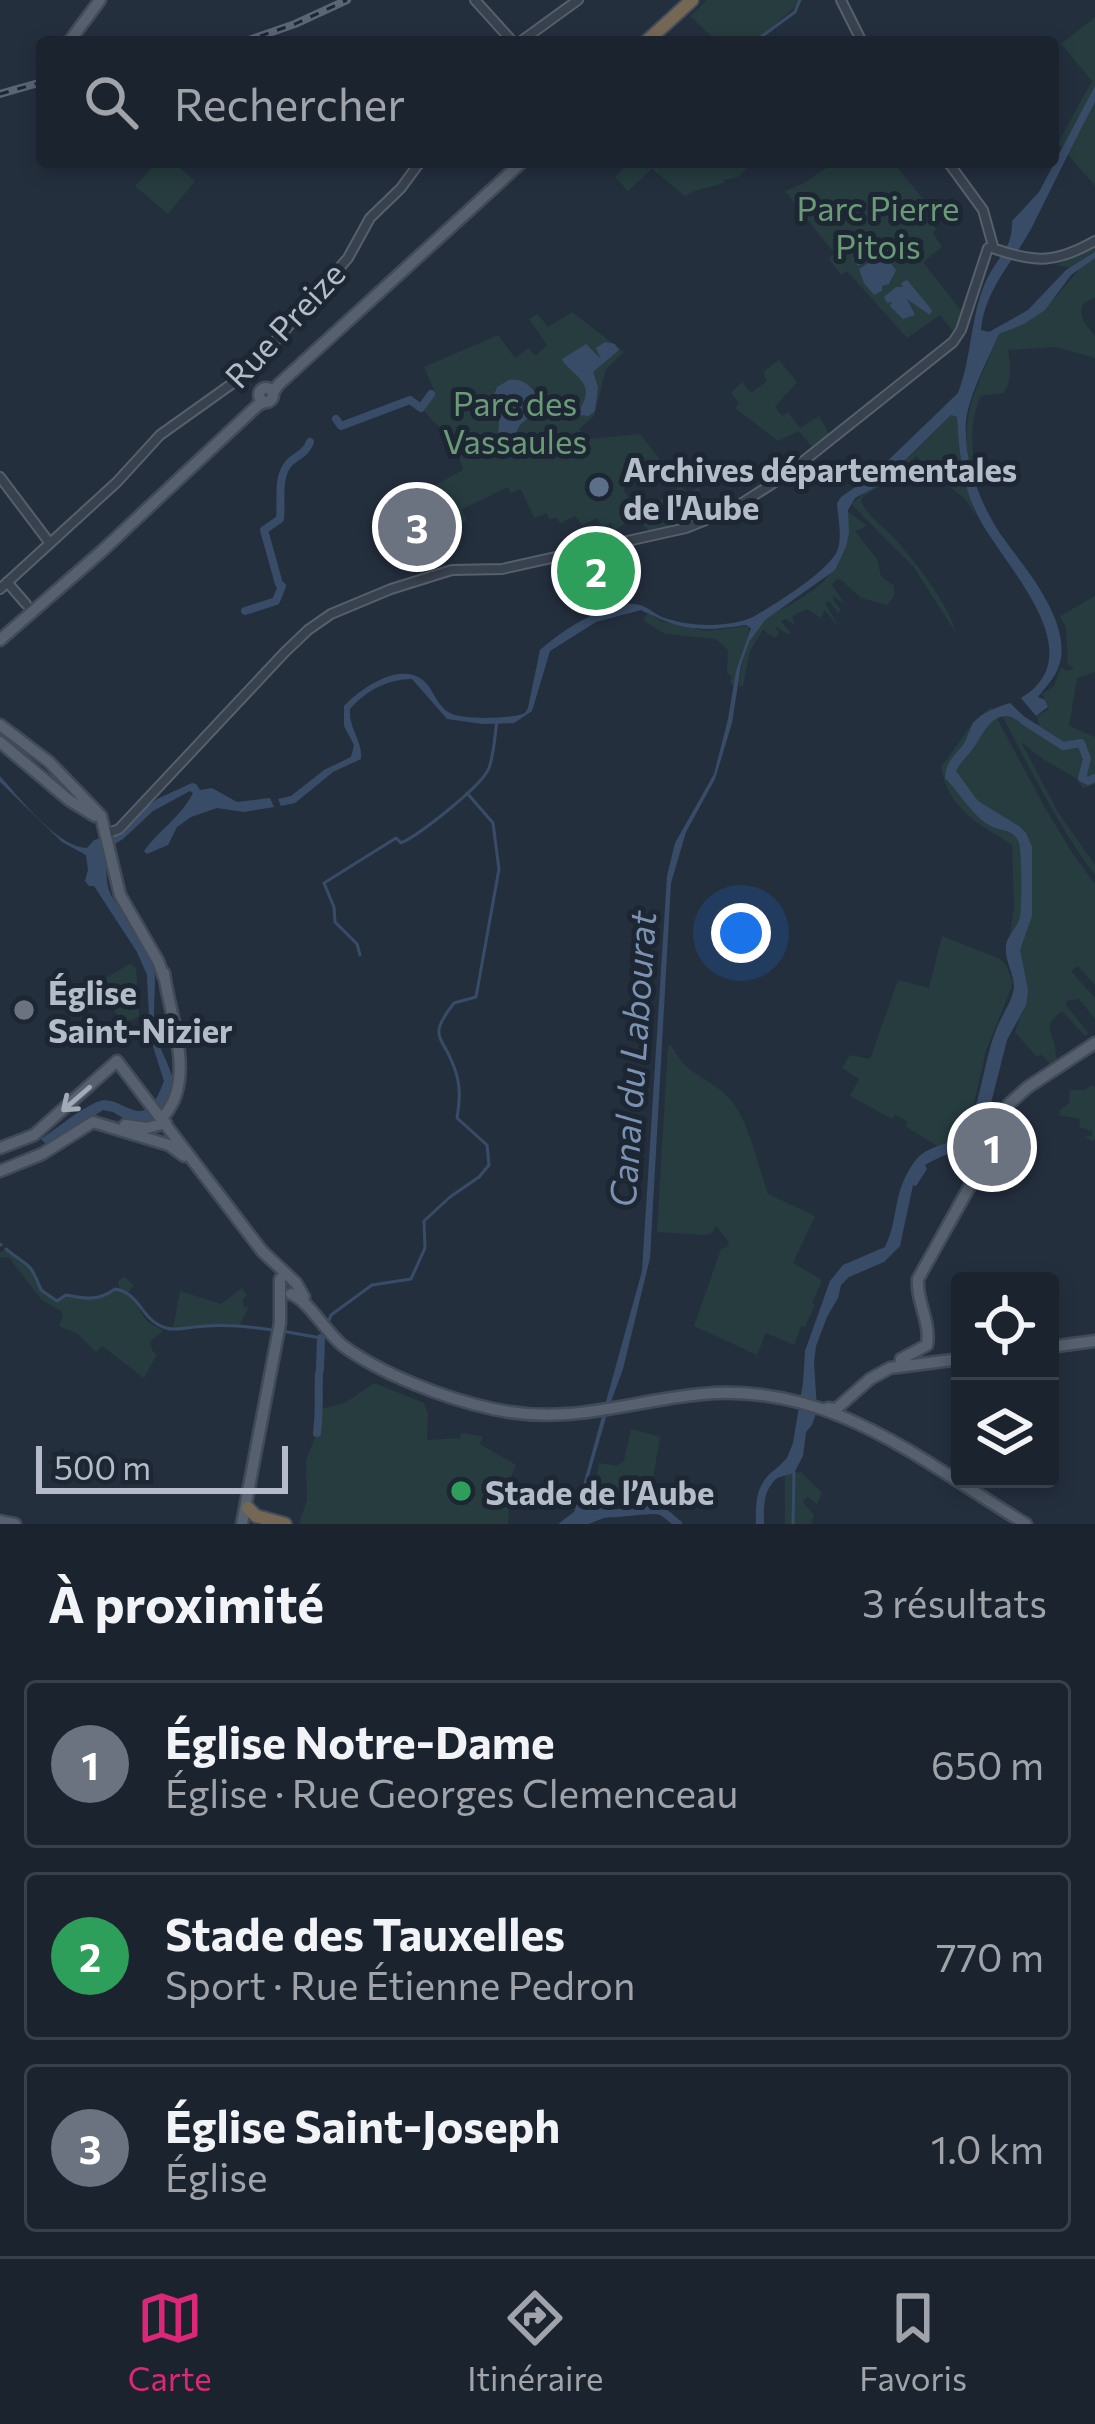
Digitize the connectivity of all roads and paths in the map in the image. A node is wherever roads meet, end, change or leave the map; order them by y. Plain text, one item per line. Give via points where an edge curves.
1 (100, 0) edge
2 (475, 0) edge
3 (578, 0) edge
4 (695, 0) edge
5 (841, 0) edge
6 (73, 36) edge
7 (511, 36) edge
8 (526, 36) edge
9 (656, 36) edge
10 (859, 36) edge
11 (416, 168) edge
12 (512, 168) edge
13 (952, 168) edge
14 (1095, 241) edge
15 (993, 249) junction
16 (0, 477) edge
17 (49, 542) junction
18 (4, 585) edge
19 (26, 604) dead end
20 (0, 637) edge
21 (0, 724) edge
22 (0, 742) edge
23 (88, 806) junction
24 (109, 838) junction
25 (1095, 1042) edge
26 (162, 1120) junction
27 (93, 1122) junction
28 (165, 1144) junction
29 (0, 1148) edge
30 (0, 1171) edge
31 (211, 1184) junction
32 (293, 1305) junction
33 (1095, 1341) edge
34 (1059, 1346) edge
35 (951, 1359) edge
36 (900, 1366) junction
37 (841, 1406) junction
38 (248, 1503) junction
39 (0, 1521) edge
40 (263, 1521) edge
41 (15, 1524) edge
42 (246, 1524) edge
43 (282, 1524) edge
44 (1026, 1524) edge

1 - 6 main road
2 - 7 street
3 - 8 street
4 - 9 highway
5 - 10 street
11 - 17 street, Rue Preize via 265,353 160,435
12 - 20 main road
13 - 15 street via 982,210
14 - 15 street via 1038,260
15 - 24 street via 957,337 786,475 695,525 502,569 452,570 332,614 284,653
16 - 17 street
17 - 18 street, Rue Preize
18 - 19 street
21 - 23 main road
22 - 23 main road via 69,800
23 - 24 main road
23 - 24 main road
24 - 26 main road via 120,895 162,960 181,1072
25 - 36 main road via 1028,1087 977,1150 975,1177 918,1279 927,1345
26 - 27 main road
26 - 28 main road
26 -> 29 main road via 117,1061 34,1136
26 - 31 main road
27 - 28 main road
27 - 30 main road
28 - 31 main road
31 - 32 main road via 278,1271
32 - 37 main road via 367,1360 431,1390 532,1415 705,1394
32 - 38 main road
33 - 34 main road
35 - 36 main road
36 - 37 main road
37 - 44 main road
38 - 40 highway
38 - 42 main road
39 - 41 main road
40 - 42 highway
40 - 43 highway

